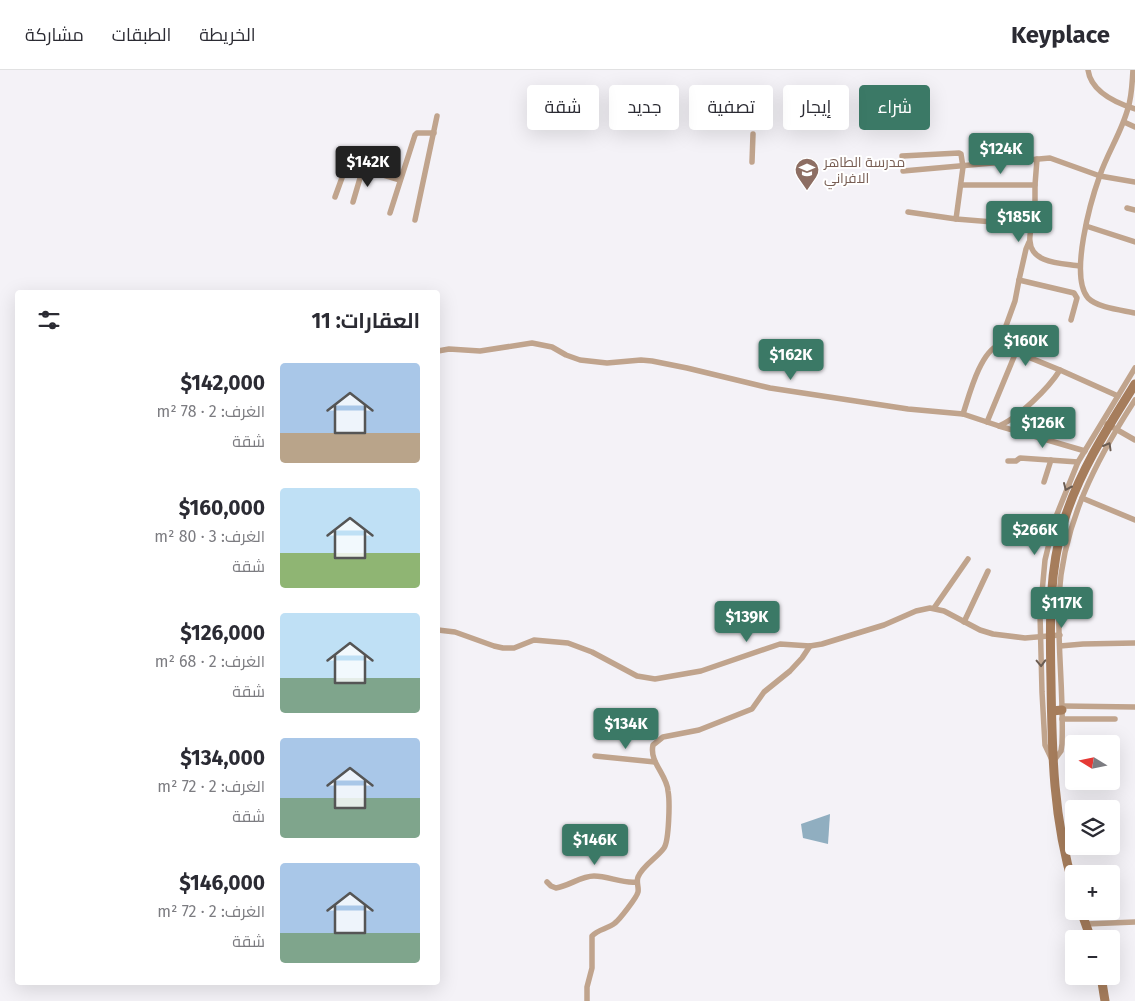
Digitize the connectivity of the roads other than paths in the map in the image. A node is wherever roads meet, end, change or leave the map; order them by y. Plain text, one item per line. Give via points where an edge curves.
1 (1088, 70) edge
2 (1133, 70) edge
3 (1133, 93) edge
4 (1132, 108) edge
5 (437, 116) dead end
6 (1124, 122) junction
7 (1135, 127) edge
8 (434, 133) junction
9 (753, 134) dead end
10 (902, 156) dead end
11 (1037, 159) junction
12 (752, 162) dead end
13 (963, 166) junction
14 (363, 168) junction
15 (903, 171) dead end
16 (1100, 176) junction
17 (400, 180) junction
18 (1135, 182) edge
19 (961, 185) junction
20 (1035, 185) junction
21 (335, 197) dead end
22 (353, 202) dead end
23 (1127, 208) dead end
24 (1135, 210) edge
25 (908, 212) dead end
26 (390, 213) dead end
27 (956, 219) junction
28 (415, 220) dead end
29 (1032, 225) junction
30 (1086, 226) junction
31 (1030, 242) junction
32 (1135, 242) edge
33 (1080, 266) junction
34 (1019, 280) junction
35 (1135, 313) edge
36 (1071, 320) dead end
37 (999, 345) junction
38 (440, 351) edge
39 (1016, 352) junction
40 (1135, 368) edge
41 (1060, 370) junction
42 (1135, 384) edge
43 (1126, 398) edge
44 (963, 414) junction
45 (987, 422) junction
46 (1110, 425) junction
47 (999, 426) junction
48 (1135, 440) edge
49 (1085, 451) junction
50 (1051, 460) junction
51 (1008, 461) dead end
52 (1078, 462) junction
53 (1044, 482) dead end
54 (1072, 503) junction
55 (1135, 520) edge
56 (1055, 534) junction
57 (968, 558) dead end
58 (988, 572) dead end
59 (934, 608) junction
60 (964, 622) junction
61 (440, 630) edge
62 (1040, 636) junction
63 (1055, 636) junction
64 (1135, 643) edge
65 (810, 646) junction
66 (1060, 646) junction
67 (1135, 707) edge
68 (1052, 711) junction
69 (1062, 712) junction
70 (1115, 719) dead end
71 (595, 756) dead end
72 (655, 762) junction
73 (1053, 762) junction
74 (1068, 865) edge
75 (547, 882) dead end
76 (637, 882) junction
77 (1084, 920) edge
78 (1135, 922) edge
79 (1086, 924) junction
80 (1088, 930) edge
81 (1102, 985) edge
82 (587, 1001) edge
83 (1105, 1001) edge

1 - 4 street via 1090,80 1098,90
2 - 3 street
3 - 4 street
4 - 6 street
5 - 8 street
6 - 7 street
6 - 16 street
8 - 17 street via 415,135
8 - 28 street
9 - 12 street
10 - 13 street via 956,153 961,154
11 - 13 street
11 - 16 street via 1050,158
11 - 20 street
13 - 15 street
13 - 19 street
14 - 17 street
14 - 21 street via 347,164
14 - 22 street
16 - 18 street
16 - 30 street
17 - 26 street
19 - 20 street
19 - 27 street
20 - 29 street
23 - 24 street
25 - 27 street
27 - 29 street
29 - 31 street
30 - 32 street
30 - 33 street
31 - 33 street via 1038,257
31 - 34 street
33 - 35 street via 1082,287 1089,299
34 - 36 street via 1074,293 1077,298
34 - 37 street
37 - 39 street
37 - 44 street via 992,348 983,363
38 - 44 street via 480,351 532,343 552,347 580,360 607,363 652,361 770,388
39 - 41 street
39 - 45 street
40 - 43 street
41 - 43 street
41 - 47 street via 1028,405
42 - 43 main road
43 - 46 main road
44 - 45 street
45 - 47 street
46 - 48 street
46 - 49 street
46 - 54 main road via 1085,469
47 - 49 street
49 - 52 street
50 - 51 street via 1020,458
50 - 52 street
50 - 53 street
52 -> 54 street
54 - 55 street
54 - 56 main road
54 - 63 street
56 - 62 street via 1041,587
56 - 63 main road via 1052,578
57 - 59 street
58 - 60 street
59 - 60 street
59 - 65 street via 925,608 884,625
60 - 62 street via 993,634
61 - 65 street via 503,648 514,648 534,640 568,643 637,676 655,679 701,671 780,644
62 - 63 street
62 -> 73 street via 1045,745
63 - 66 street
63 - 68 main road
64 - 66 street
65 - 72 street via 790,671 767,689 752,709 700,730 659,739 652,749
66 - 69 street
67 - 69 street
68 - 69 main road
68 - 73 main road
69 - 70 street
69 - 73 street via 1061,751
71 - 72 street
72 - 76 street via 669,792 667,839 665,847 643,870
73 - 74 main road via 1060,832
75 - 76 street via 552,887 560,887 592,876 625,883
76 - 82 street via 637,895 616,922 592,936
77 - 79 main road
78 - 79 street
79 - 80 main road
81 - 83 main road

